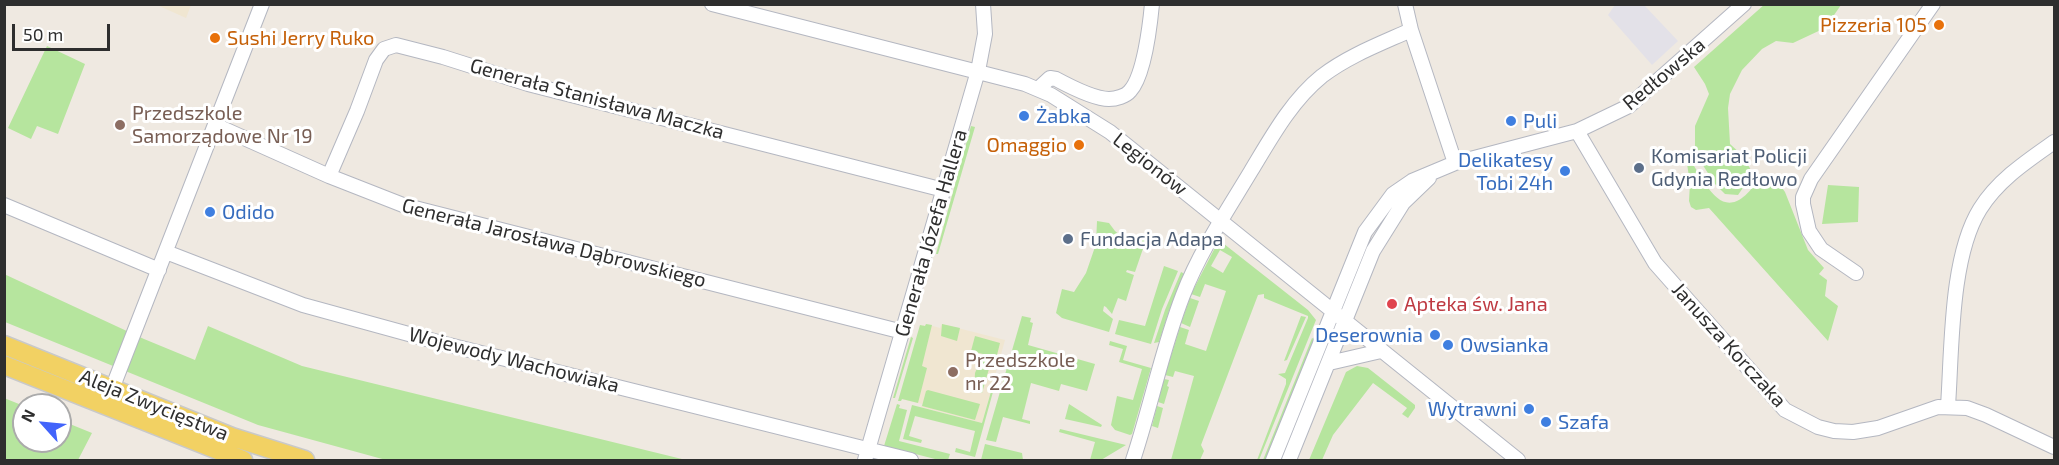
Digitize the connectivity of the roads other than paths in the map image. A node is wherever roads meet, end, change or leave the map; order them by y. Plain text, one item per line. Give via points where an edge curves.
1 (262, 4) edge
2 (712, 4) edge
3 (983, 4) edge
4 (1152, 4) edge
5 (1405, 4) edge
6 (1744, 4) edge
7 (1933, 4) edge
8 (1411, 30) junction
9 (978, 71) junction
10 (1038, 88) junction
11 (215, 125) junction
12 (1577, 131) junction
13 (2055, 142) edge
14 (1455, 163) junction
15 (1438, 170) junction
16 (329, 176) junction
17 (944, 190) junction
18 (4, 205) edge
19 (1221, 221) junction
20 (166, 252) junction
21 (159, 270) junction
22 (1857, 273) dead end
23 (1332, 311) junction
24 (1345, 322) junction
25 (903, 332) junction
26 (4, 345) edge
27 (1381, 351) junction
28 (1329, 363) junction
29 (4, 365) edge
30 (112, 389) junction
31 (1948, 406) junction
32 (2055, 447) edge
33 (867, 455) edge
34 (243, 460) edge
35 (305, 460) edge
36 (911, 460) edge
37 (1133, 460) edge
38 (1273, 460) edge
39 (1289, 460) edge
40 (1518, 460) edge

1 - 11 street
2 - 9 street, Legionów
3 - 9 street, Generała Józefa Hallera via 985,34
4 - 10 street via 1139,72 1129,93 1104,98 1050,78
5 - 8 street
6 - 12 street, Redłowska via 1629,106
7 - 22 street via 1811,179 1803,197 1805,219 1815,242
8 - 14 street
8 - 19 street via 1354,56 1319,79 1284,119
9 - 10 street, Legionów
9 - 17 street, Generała Józefa Hallera
10 - 19 street, Legionów via 1086,115 1105,137
11 - 16 street, Generała Jarosława Dąbrowskiego
11 - 20 street
12 - 14 street, Redłowska
12 - 31 street, Janusza Korczaka via 1655,263 1785,410 1818,427 1852,432
13 - 31 street via 2000,184 1980,209 1968,234 1958,285
14 - 15 street, Redłowska
15 - 23 street, Redłowska via 1393,194 1376,216 1365,232
15 - 24 street, Redłowska via 1403,203 1387,226
16 - 17 street, Generała Stanisława Maczka via 376,60 384,49 396,45 528,84
16 - 25 street, Generała Jarosława Dąbrowskiego via 436,214
17 - 25 street, Generała Józefa Hallera
18 - 21 street
19 - 23 street, Legionów
19 - 37 street via 1184,293
20 - 21 street
20 - 33 street, Wojewody Wachowiaka via 303,305
21 - 30 street
23 - 24 street, Legionów
23 - 38 street, Redłowska
24 - 27 street, Legionów
24 - 28 street, Redłowska
25 - 33 street, Generała Józefa Hallera
26 - 30 main road, Aleja Zwycięstwa
27 - 28 street
27 - 40 street, Legionów
28 - 39 street, Redłowska
29 - 34 main road, Aleja Zwycięstwa
30 - 35 main road, Aleja Zwycięstwa via 232,437
31 - 32 street, Janusza Korczaka via 1986,415
33 - 36 street, Wojewody Wachowiaka

